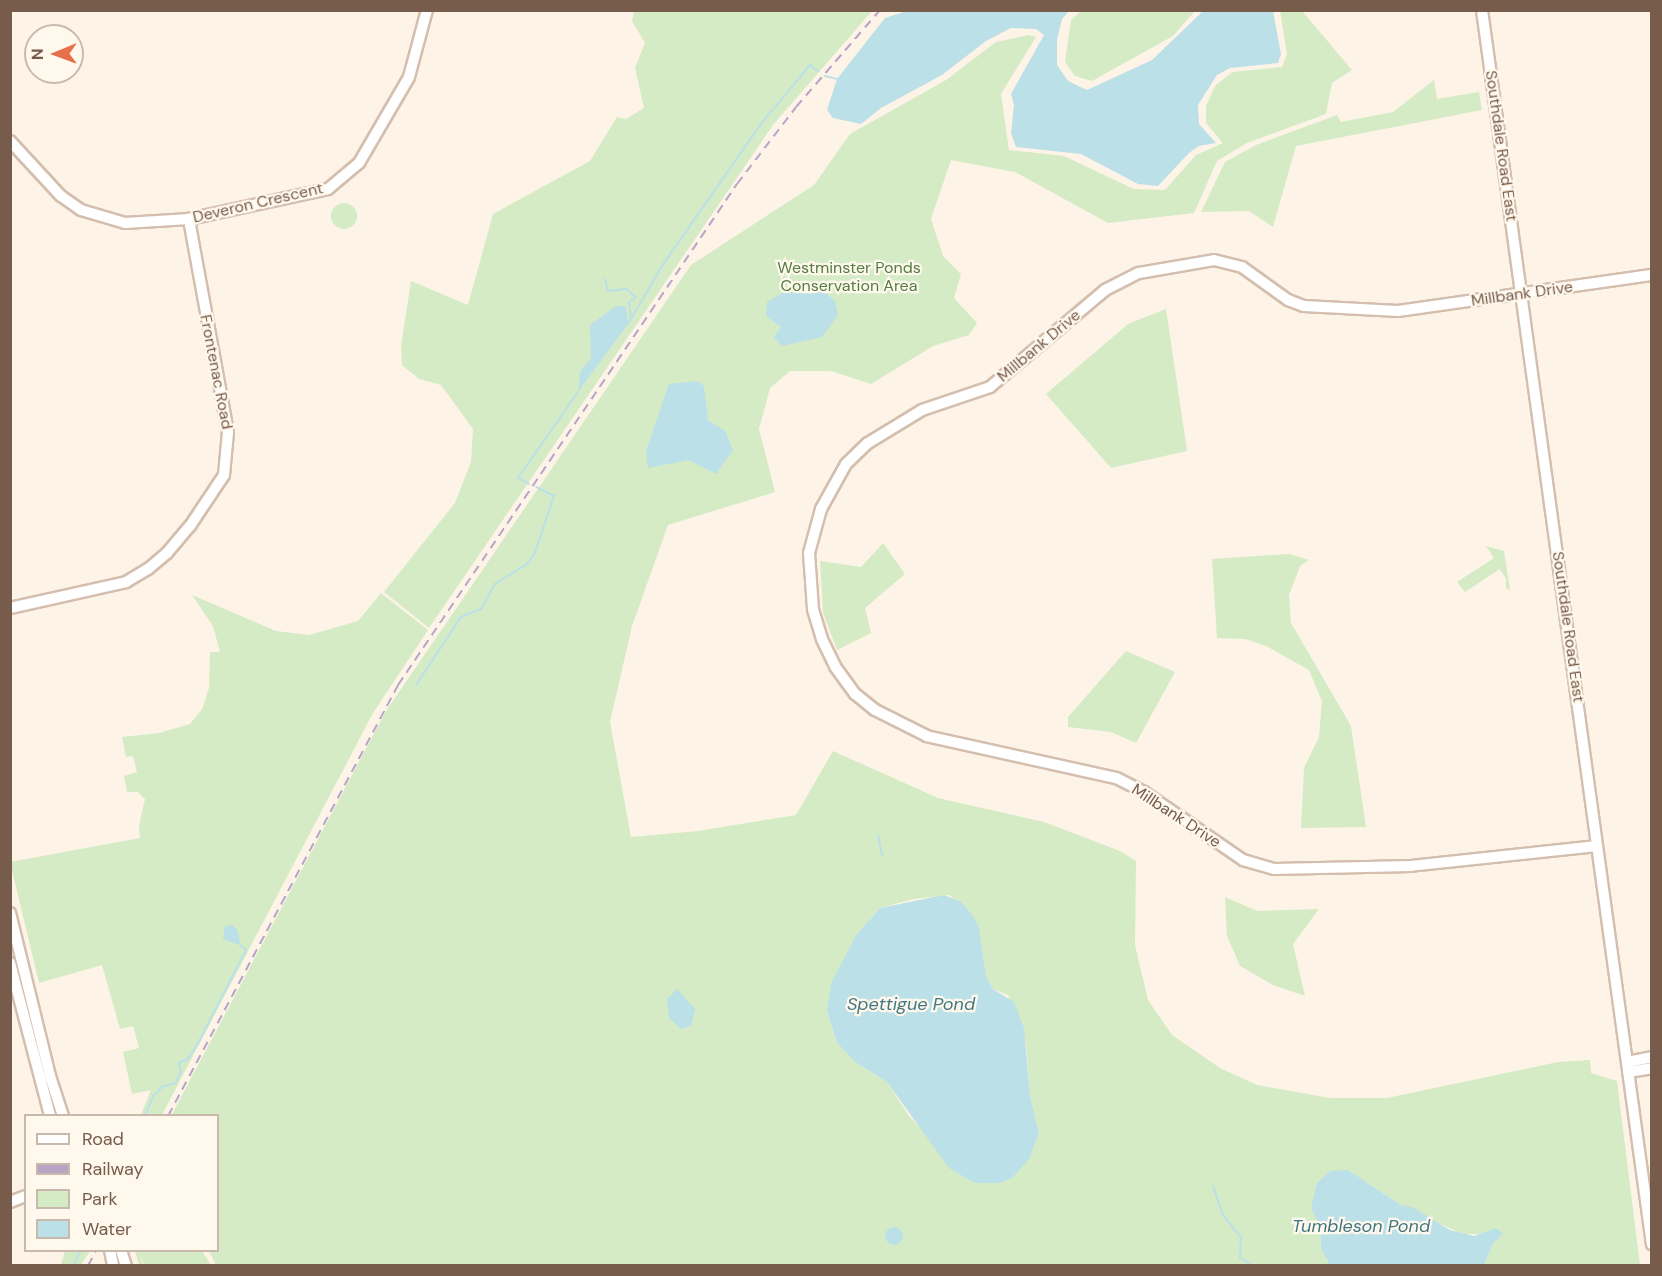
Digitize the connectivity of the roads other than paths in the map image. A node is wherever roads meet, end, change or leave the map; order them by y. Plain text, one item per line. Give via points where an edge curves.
1 (428, 10) edge
2 (1482, 10) edge
3 (10, 141) edge
4 (189, 219) junction
5 (1652, 275) edge
6 (1522, 294) junction
7 (10, 608) edge
8 (1597, 846) junction
9 (10, 914) edge
10 (10, 963) edge
11 (1652, 1057) edge
12 (1628, 1067) junction
13 (1652, 1068) edge
14 (49, 1114) edge
15 (62, 1114) edge
16 (1652, 1244) edge

1 - 4 street, Deveron Crescent via 409,77 369,147 345,178 318,192
2 - 6 street, Southdale Road East
3 - 4 street, Deveron Crescent via 47,183 81,210 125,223
4 - 7 street, Frontenac Road via 228,432 224,475 190,526 148,569 126,582
5 - 6 street, Millbank Drive
6 - 8 street, Southdale Road East
6 - 8 street, Millbank Drive via 1404,311 1319,309 1288,300 1242,267 1228,263 1204,261 1138,273 1106,290 990,387 901,420 868,442 846,464 820,508 809,553 813,609 835,666 855,694 903,726 927,736 1116,778 1255,865 1275,869 1411,866
8 - 12 street, Southdale Road East
9 - 15 street
10 - 14 street
11 - 12 street
12 - 13 street
12 - 16 street, Southdale Road East

